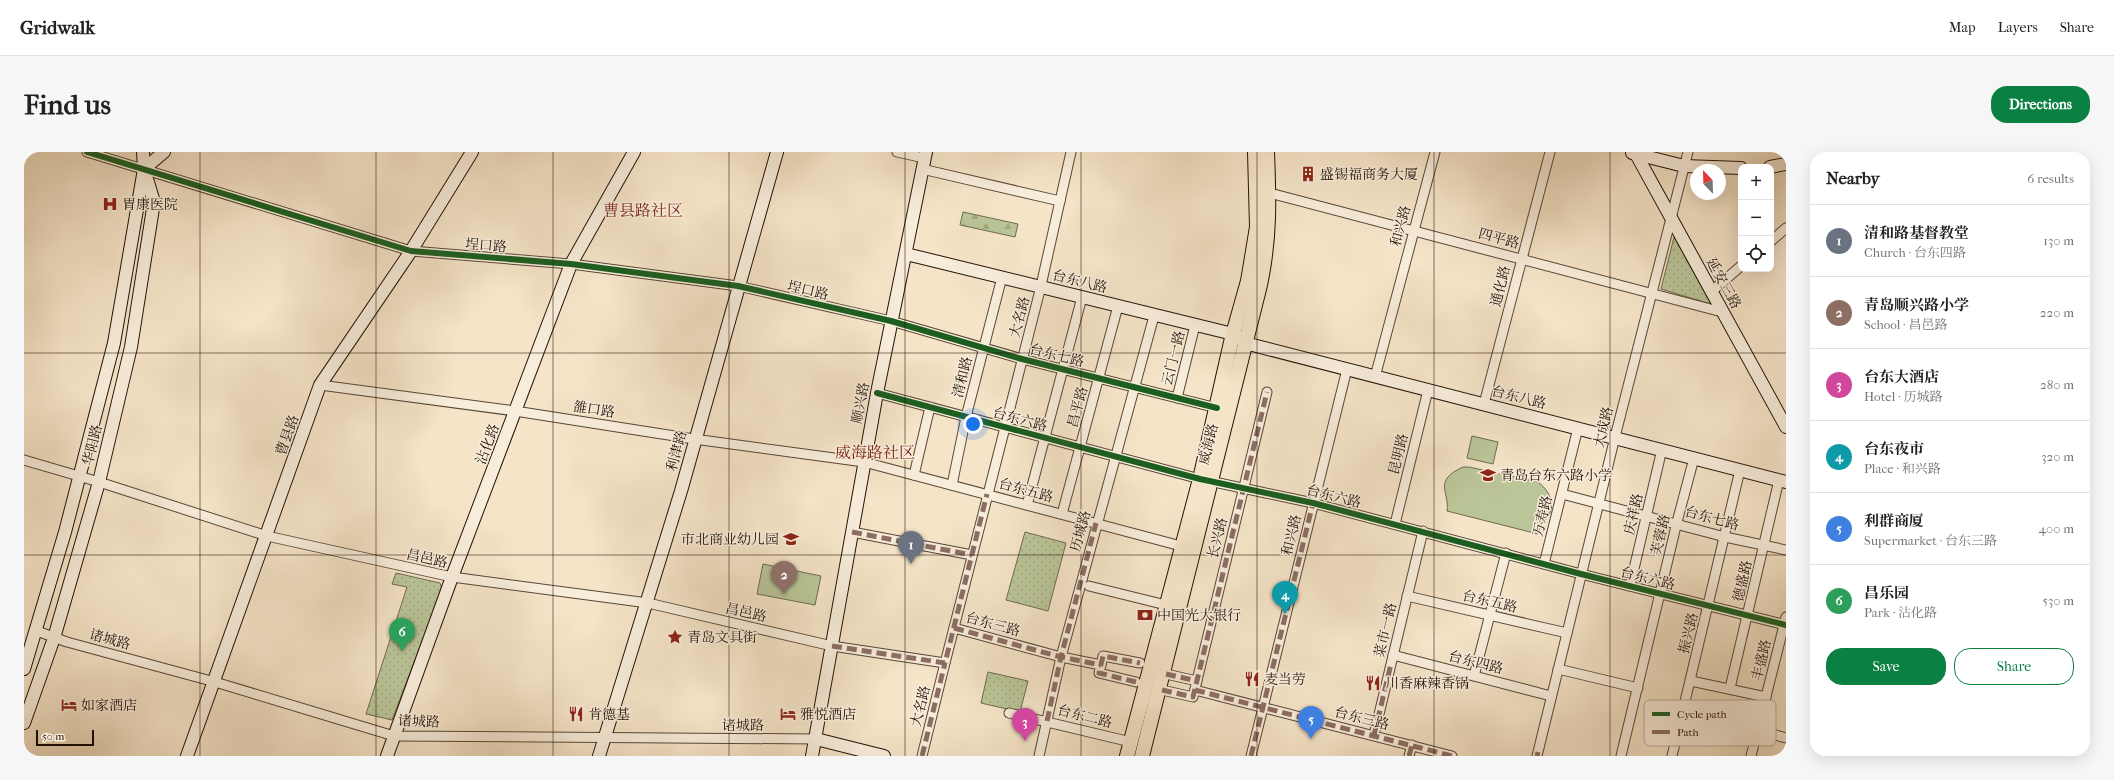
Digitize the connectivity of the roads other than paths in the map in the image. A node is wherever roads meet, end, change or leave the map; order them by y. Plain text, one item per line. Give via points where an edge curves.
1 (87, 152) edge
2 (143, 152) edge
3 (164, 152) edge
4 (472, 152) edge
5 (634, 152) edge
6 (777, 152) edge
7 (897, 152) edge
8 (1071, 152) edge
9 (1255, 152) edge
10 (1267, 152) edge
11 (1435, 152) edge
12 (1550, 152) edge
13 (1688, 152) edge
14 (1633, 153) edge
15 (924, 160) edge
16 (1786, 164) edge
17 (1684, 166) junction
18 (1774, 166) edge
19 (144, 168) junction
20 (1738, 168) edge
21 (1270, 193) junction
22 (1060, 201) junction
23 (1671, 217) junction
24 (1786, 228) edge
25 (1414, 230) junction
26 (1774, 238) edge
27 (411, 251) junction
28 (905, 255) junction
29 (1522, 259) junction
30 (571, 264) junction
31 (1738, 269) edge
32 (1002, 278) junction
33 (738, 286) junction
34 (1040, 289) junction
35 (1711, 292) junction
36 (1652, 293) junction
37 (1081, 299) junction
38 (1118, 308) junction
39 (1722, 312) junction
40 (1154, 317) junction
41 (891, 321) junction
42 (1195, 327) junction
43 (1237, 338) junction
44 (984, 348) junction
45 (1022, 359) junction
46 (1063, 369) junction
47 (1347, 369) junction
48 (1375, 376) junction
49 (1099, 378) junction
50 (320, 385) junction
51 (1135, 387) junction
52 (1428, 390) junction
53 (1267, 392) dead end
54 (877, 393) junction
55 (1177, 398) junction
56 (1484, 404) junction
57 (930, 407) junction
58 (1217, 408) junction
59 (515, 411) junction
60 (966, 417) junction
61 (1005, 427) junction
62 (1786, 427) edge
63 (1578, 428) junction
64 (1615, 437) junction
65 (1045, 438) junction
66 (694, 439) junction
67 (1080, 447) junction
68 (1662, 449) junction
69 (1115, 456) junction
70 (1694, 458) junction
71 (24, 460) edge
72 (864, 462) junction
73 (1740, 470) junction
74 (914, 475) junction
75 (80, 477) junction
76 (1205, 480) junction
77 (1782, 481) edge
78 (98, 482) junction
79 (952, 485) junction
80 (1244, 488) junction
81 (986, 494) junction
82 (1562, 494) junction
83 (1313, 502) junction
84 (1599, 503) junction
85 (1027, 505) junction
86 (1062, 514) junction
87 (1647, 515) junction
88 (1677, 522) junction
89 (1096, 523) junction
90 (1396, 524) junction
91 (1423, 531) junction
92 (852, 532) junction
93 (267, 536) junction
94 (1725, 537) junction
95 (1764, 545) junction
96 (1181, 546) junction
97 (1786, 550) edge
98 (972, 554) junction
99 (1506, 554) junction
100 (1544, 564) junction
101 (1581, 574) junction
102 (452, 577) junction
103 (1089, 586) dead end
104 (1630, 586) junction
105 (1661, 593) junction
106 (1407, 596) junction
107 (648, 603) junction
108 (1166, 604) junction
109 (1709, 606) junction
110 (1748, 615) junction
111 (1491, 616) junction
112 (1785, 622) edge
113 (954, 628) junction
114 (37, 631) junction
115 (1567, 633) junction
116 (54, 638) junction
117 (832, 646) junction
118 (1061, 657) junction
119 (1392, 660) junction
120 (945, 663) junction
121 (1140, 663) dead end
122 (1101, 665) junction
123 (24, 669) edge
124 (1558, 669) junction
125 (1166, 674) dead end
126 (1474, 676) junction
127 (1197, 680) junction
128 (1691, 681) junction
129 (215, 682) junction
130 (1136, 682) dead end
131 (1638, 688) junction
132 (1730, 688) junction
133 (1162, 690) dead end
134 (1195, 690) junction
135 (1551, 696) junction
136 (1766, 697) junction
137 (1686, 700) edge
138 (1765, 700) edge
139 (1262, 707) junction
140 (1009, 713) dead end
141 (1047, 721) junction
142 (24, 723) edge
143 (1374, 735) junction
144 (1776, 735) edge
145 (394, 736) junction
146 (1786, 738) edge
147 (604, 739) junction
148 (816, 739) junction
149 (1131, 742) junction
150 (1412, 745) junction
151 (1675, 746) edge
152 (1754, 746) edge
153 (1538, 754) edge
154 (187, 756) edge
155 (387, 756) edge
156 (600, 756) edge
157 (812, 756) edge
158 (884, 756) edge
159 (922, 756) edge
160 (1039, 756) edge
161 (1127, 756) edge
162 (1142, 756) edge
163 (1251, 756) edge
164 (1409, 756) edge
165 (1452, 756) edge
166 (1621, 756) edge
167 (1672, 756) edge
168 (1751, 756) edge

1 - 19 street, 埕口路
2 - 19 street
3 - 19 street
4 - 27 street, 曹县路
5 - 30 street, 沾化路
6 - 33 street, 利津路
7 - 15 street
8 - 22 street, 大名路
9 - 43 main road, 威海路 via 1257,227
10 - 21 main road, 威海路
11 - 25 street, 和兴路
12 - 29 street, 通化路
13 - 17 street, 大成路
14 - 17 street
14 - 23 street, 延安三路
15 - 22 street
15 - 28 street, 顺兴路
16 - 18 street
17 - 20 street
17 - 23 street, 大成路
19 - 27 street, 埕口路
19 - 75 street, 华阳路 via 114,343
19 - 78 street, 华阳路 via 154,202 153,210 131,347
21 - 25 street, 四平路
21 - 43 main road, 威海路 via 1265,260
22 - 34 street, 大名路
23 - 35 street, 延安三路
23 - 36 street, 大成路
24 - 26 street
25 - 29 street, 四平路
25 - 48 street, 和兴路
27 - 30 street, 埕口路
27 - 50 street, 曹县路
28 - 32 street, 台东八路
28 - 41 street, 顺兴路
29 - 36 street, 四平路
29 - 56 street, 通化路
30 - 33 street, 埕口路
30 - 59 street, 沾化路
31 - 35 street
32 - 34 street, 台东八路
32 - 44 street, 清和路
33 - 41 street, 埕口路
33 - 66 street, 利津路 via 726,337
34 - 37 street, 台东八路
34 - 45 street, 大名路
35 - 39 street, 延安三路
36 - 39 street, 四平路
36 - 64 street, 大成路
37 - 38 street, 台东八路
37 - 46 street
38 - 40 street, 台东八路
38 - 49 street, 昌平路
39 - 62 street, 延安三路
40 - 42 street, 台东八路
40 - 51 street, 历城路
41 - 44 street, 台东七路
41 - 54 street, 顺兴路
42 - 43 street, 台东八路
42 - 55 street, 云门一路
43 - 47 street, 台东八路
43 - 58 main road, 威海路
43 - 76 main road, 威海路
44 - 45 street, 台东七路
44 - 60 street, 清和路
45 - 46 street, 台东七路
45 - 61 street, 大名路
46 - 49 street, 台东七路
46 - 65 street
47 - 48 street, 台东八路
47 - 83 street, 和兴路
48 - 52 street, 台东八路
49 - 51 street, 台东七路
49 - 67 street, 昌平路
50 - 59 street, 雒口路
50 - 93 street, 曹县路
51 - 55 street, 台东七路
51 - 69 street, 历城路
52 - 56 street, 台东八路
52 - 90 street, 昆明路
53 - 80 street, 长兴路
54 - 57 street, 台东六路
54 - 72 street, 顺兴路
55 - 58 street, 台东七路
56 - 63 street, 台东八路
57 - 60 street, 台东六路
57 - 74 street
58 - 76 main road, 威海路
59 - 66 street, 雒口路
59 - 102 street, 沾化路
60 - 61 street, 台东六路
60 - 79 street, 清和路
61 - 65 street, 台东六路
61 - 81 street, 大名路
63 - 64 street, 台东八路
63 - 82 street, 万寿路
64 - 68 street, 台东八路
64 - 84 street, 大成路
65 - 67 street, 台东六路
65 - 85 street
66 - 72 street, 雒口路
66 - 107 street, 利津路
67 - 69 street, 台东六路
67 - 86 street, 昌平路
68 - 70 street, 台东八路
68 - 87 street, 庆祥路
69 - 76 street, 台东六路
69 - 89 street, 历城路
70 - 73 street, 台东八路
70 - 88 street, 芙蓉路
71 - 75 street, 昌邑路
72 - 74 street, 台东五路
72 - 92 street, 顺兴路
73 - 77 street, 台东八路
73 - 94 street, 振兴路
74 - 79 street, 台东五路
75 - 78 street, 昌邑路
75 - 114 street, 华阳路
76 - 80 street, 台东六路
76 - 96 main road, 威海路
76 - 162 main road, 威海路
77 - 95 street, 德盛路
78 - 93 street, 昌邑路
78 - 116 street, 华阳路
79 - 81 street, 台东五路
80 - 83 street, 台东六路
80 - 127 street, 长兴路
81 - 85 street, 台东五路
81 - 98 street, 大名路
82 - 84 street, 台东七路
82 - 100 street, 万寿路
83 - 90 street, 台东六路
83 - 139 street, 和兴路
84 - 87 street, 台东七路
84 - 101 street, 大成路
85 - 86 street, 台东五路
86 - 89 street, 台东五路
87 - 88 street, 台东七路
87 - 104 street, 庆祥路
88 - 94 street, 台东七路
88 - 105 street, 芙蓉路
89 - 96 street, 台东五路
89 - 118 street, 历城路
90 - 91 street, 台东六路
91 - 99 street, 台东六路
91 - 106 street, 菜市一路
92 - 98 street
92 - 117 street, 顺兴路
93 - 102 street, 昌邑路
93 - 129 street, 曹县路
94 - 95 street, 台东七路
94 - 109 street, 振兴路
95 - 97 street, 台东七路
95 - 110 street, 德盛路
96 - 108 main road, 威海路
98 - 113 street, 大名路
99 - 100 street, 台东六路
99 - 111 street
100 - 101 street, 台东六路
101 - 104 street, 台东六路
101 - 115 street, 大成路
102 - 107 street, 昌邑路
102 - 145 street, 沾化路
103 - 108 street
104 - 105 street, 台东六路
105 - 109 street, 台东六路
105 - 131 street, 芙蓉路
106 - 111 street, 台东五路
106 - 119 street, 菜市一路
107 - 117 street, 昌邑路
107 - 147 street, 利津路
108 - 149 main road, 威海路
109 - 110 street, 台东六路
109 - 128 street, 振兴路
110 - 112 street, 台东六路
110 - 132 street, 德盛路
111 - 115 street, 台东五路
111 - 126 street
112 - 136 street, 丰盛路
113 - 118 street, 台东三路
113 - 120 street, 台东三路
114 - 116 street, 诸城路
114 - 123 street, 华阳路
115 - 124 street, 大成路
116 - 129 street, 诸城路
116 - 142 street, 华阳路
117 - 120 street
117 - 148 street, 顺兴路
118 - 122 street, 台东三路
118 - 141 street, 历城路
119 - 126 street, 台东四路
119 - 143 street, 菜市一路
120 - 159 street, 大名路
121 - 122 street via 1103,656
122 - 130 street via 1099,673
124 - 131 street
124 - 135 street, 大成路
125 - 127 street
126 - 135 street, 台东四路
127 - 134 street, 长兴路
128 - 132 street
128 - 137 street, 振兴路
129 - 145 street, 诸城路
129 - 154 street, 曹县路
131 - 166 street, 芙蓉路
132 - 136 street
133 - 134 street via 1193,697
134 - 139 street, 台东三路
135 - 153 street, 大成路
136 - 138 street, 丰盛路
139 - 143 street, 台东三路
139 - 163 street, 和兴路
140 - 141 street, 台东二路
141 - 149 street, 台东二路
141 - 160 street, 历城路
143 - 150 street, 台东三路
144 - 146 street
145 - 147 street, 诸城路
145 - 155 street, 沾化路
147 - 148 street, 诸城路
147 - 156 street, 利津路
148 - 157 street, 顺兴路
148 - 158 street
149 - 161 main road, 威海路
150 - 164 street
150 - 165 street, 台东三路
151 - 167 street, 振兴路
152 - 168 street, 丰盛路

